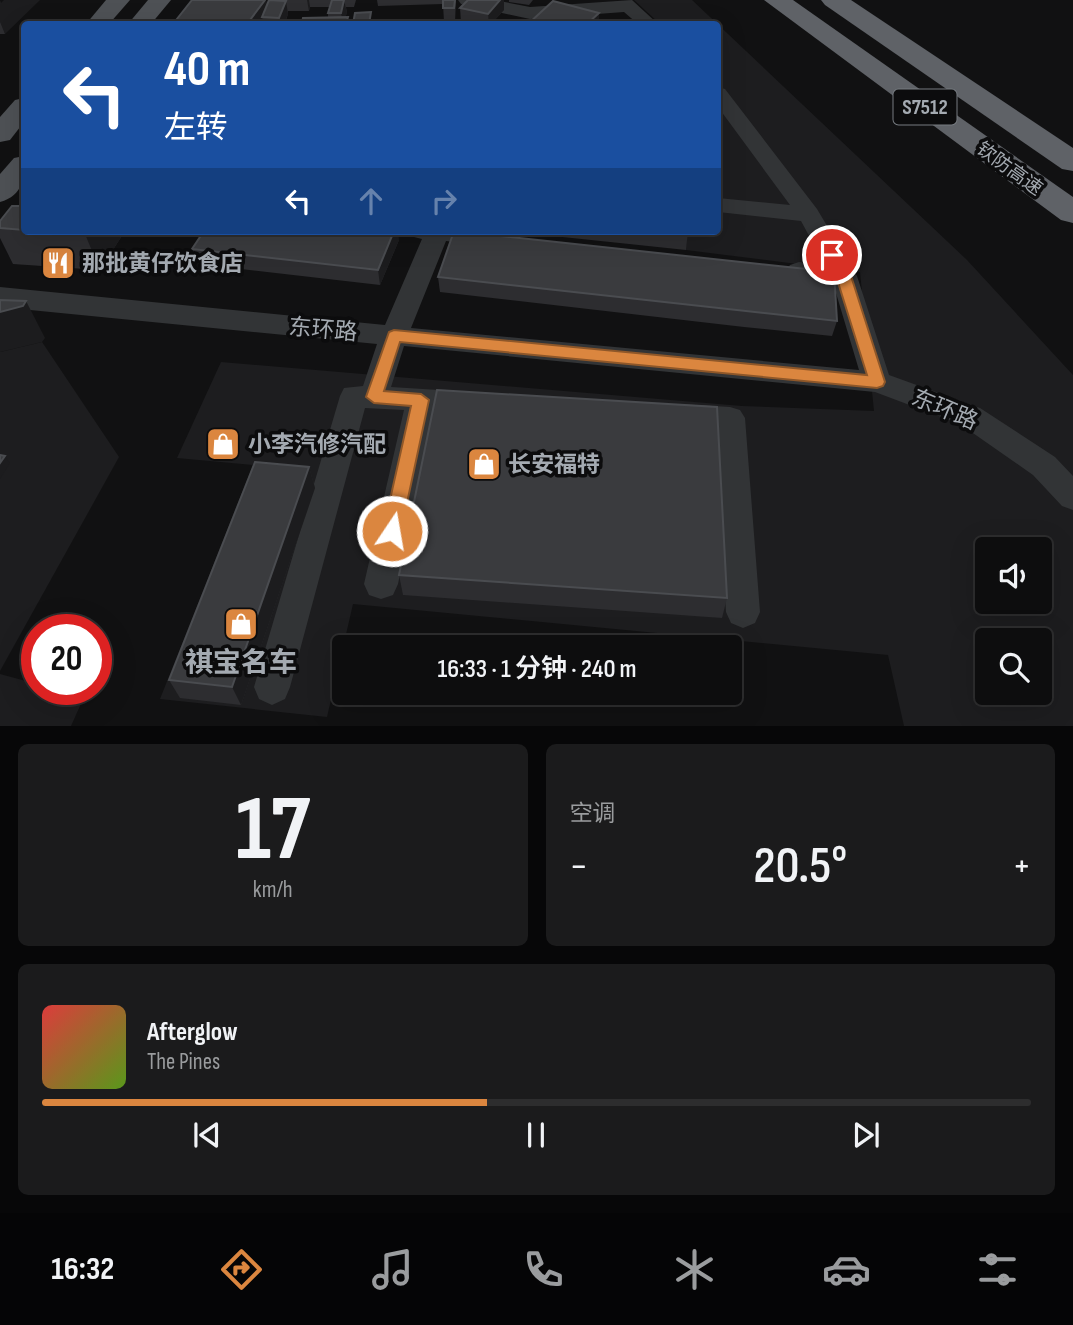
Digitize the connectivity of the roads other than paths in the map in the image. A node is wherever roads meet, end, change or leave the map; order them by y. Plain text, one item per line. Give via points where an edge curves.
1 (119, 0) edge
2 (160, 0) edge
3 (467, 0) edge
4 (777, 0) edge
5 (834, 0) edge
6 (624, 3) edge
7 (524, 19) edge
8 (100, 21) edge
9 (142, 21) edge
10 (612, 21) edge
11 (645, 21) edge
12 (721, 97) edge
13 (21, 110) edge
14 (0, 134) edge
15 (1073, 162) edge
16 (21, 168) edge
17 (0, 193) edge
18 (721, 205) edge
19 (1073, 213) edge
20 (809, 214) junction
21 (432, 235) edge
22 (467, 235) edge
23 (519, 241) edge
24 (776, 269) edge
25 (844, 276) junction
26 (0, 296) edge
27 (394, 335) junction
28 (877, 382) junction
29 (374, 397) junction
30 (421, 400) junction
31 (501, 405) edge
32 (649, 413) edge
33 (1073, 497) edge
34 (381, 584) dead end
35 (743, 612) dead end
36 (272, 687) dead end

1 - 8 main road
2 - 9 main road
3 - 7 street
4 - 19 highway, 钦防高速 / S7512
5 - 15 highway, 钦防高速 / S7512
6 - 7 street
6 - 10 street
6 - 11 street
12 - 20 street
13 - 14 main road
16 - 17 main road
18 - 20 street
20 - 25 street
21 - 27 street
22 - 23 street
24 - 25 street
25 - 28 street
26 - 27 street, 东环路
27 - 28 street, 东环路
27 - 29 street
28 - 33 street, 东环路 via 970,416 1044,466
29 - 30 street
29 - 36 street via 354,396
30 - 31 street
30 - 34 street
32 - 35 street via 730,418

